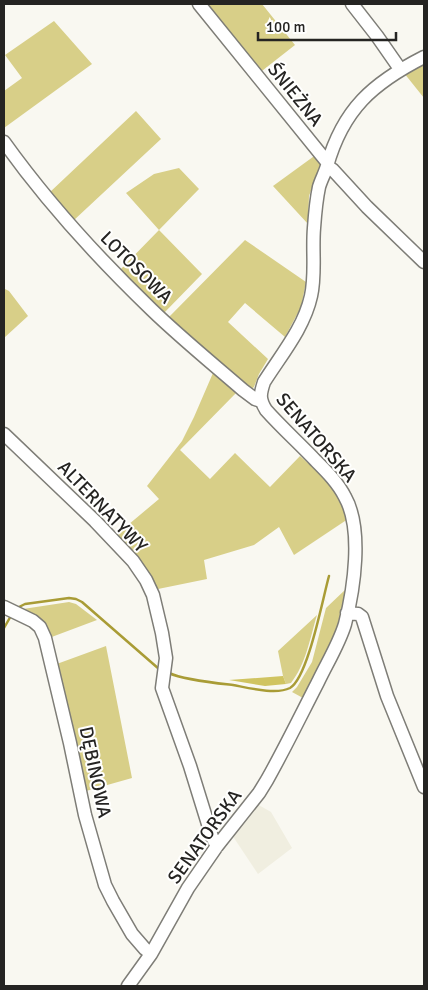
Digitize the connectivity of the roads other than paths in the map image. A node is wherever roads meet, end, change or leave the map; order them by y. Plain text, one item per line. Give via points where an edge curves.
1 (199, 4) edge
2 (352, 4) edge
3 (424, 57) edge
4 (400, 69) junction
5 (4, 142) edge
6 (327, 164) junction
7 (424, 262) edge
8 (261, 402) junction
9 (4, 434) edge
10 (10, 611) edge
11 (347, 613) junction
12 (424, 787) edge
13 (217, 846) junction
14 (151, 954) junction
15 (128, 986) edge

1 - 6 street, ŚNIEŻNA
2 - 4 street
3 - 4 street, SENATORSKA
4 - 6 street, SENATORSKA via 353,110
5 - 8 street, LOTOSOWA via 86,242 152,310
6 - 7 street, ŚNIEŻNA
6 - 8 street, SENATORSKA via 315,209 311,297 301,323 264,382
8 - 11 street, SENATORSKA via 328,473 350,506 355,559
9 - 13 street, ALTERNATYWY via 95,521 133,561 146,580 153,595 166,658 162,688
10 - 14 street, DĘBINOWA via 33,621 45,638 87,822 105,885 123,921
11 - 12 street via 362,617 387,696
11 - 13 street, SENATORSKA via 333,652 267,780
13 - 14 street, SENATORSKA via 188,888
14 - 15 street, SENATORSKA

